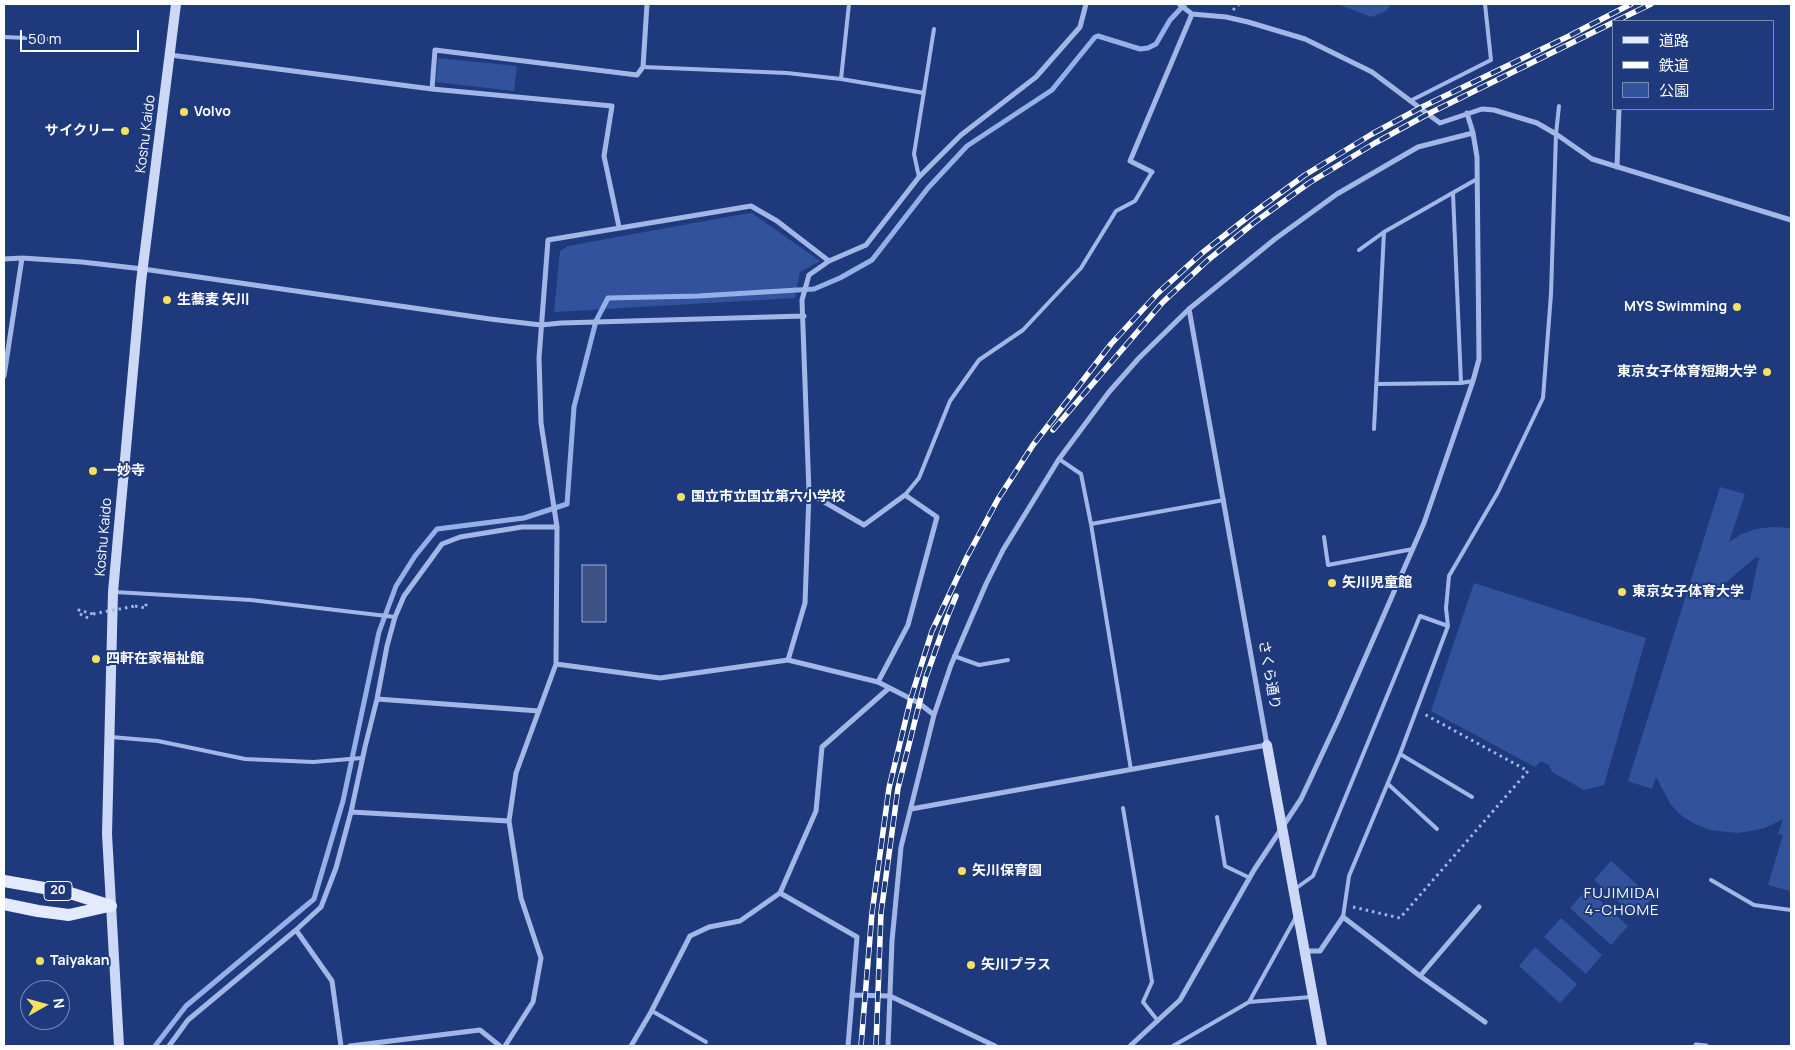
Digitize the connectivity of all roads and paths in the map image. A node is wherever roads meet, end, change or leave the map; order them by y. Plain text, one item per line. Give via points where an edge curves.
1 (176, 4) edge
2 (647, 4) edge
3 (849, 4) edge
4 (1086, 4) edge
5 (1179, 4) edge
6 (1485, 4) edge
7 (1191, 13) junction
8 (934, 29) dead end
9 (4, 37) edge
10 (49, 39) dead end
11 (170, 55) junction
12 (643, 67) junction
13 (840, 79) junction
14 (432, 89) junction
15 (924, 93) junction
16 (1410, 101) junction
17 (1559, 106) dead end
18 (1619, 110) edge
19 (1467, 113) junction
20 (1473, 133) junction
21 (1556, 134) junction
22 (1618, 167) junction
23 (1152, 172) joint
24 (919, 177) junction
25 (1477, 179) junction
26 (1453, 193) junction
27 (1791, 220) edge
28 (619, 227) junction
29 (1384, 232) junction
30 (1359, 250) dead end
31 (22, 258) junction
32 (4, 259) edge
33 (829, 261) junction
34 (143, 269) junction
35 (1189, 309) junction
36 (804, 316) junction
37 (541, 325) junction
38 (4, 376) edge
39 (1473, 381) junction
40 (1461, 382) junction
41 (1377, 384) junction
42 (1374, 430) dead end
43 (1060, 459) junction
44 (809, 493) junction
45 (905, 496) junction
46 (1224, 500) junction
47 (1091, 524) junction
48 (557, 527) junction
49 (1324, 537) dead end
50 (1412, 549) junction
51 (113, 592) junction
52 (135, 606) dead end
53 (393, 617) junction
54 (88, 618) dead end
55 (1448, 626) junction
56 (954, 656) junction
57 (788, 660) junction
58 (1008, 660) dead end
59 (556, 664) junction
60 (878, 682) junction
61 (889, 688) junction
62 (377, 700) junction
63 (539, 711) junction
64 (1417, 711) junction
65 (934, 715) junction
66 (109, 737) junction
67 (1267, 745) junction
68 (1400, 754) junction
69 (360, 758) junction
70 (1132, 770) junction
71 (1388, 784) junction
72 (1472, 797) dead end
73 (1123, 808) dead end
74 (910, 809) junction
75 (351, 812) junction
76 (1217, 817) dead end
77 (509, 822) junction
78 (1282, 828) junction
79 (1436, 829) dead end
80 (1250, 878) junction
81 (1711, 880) dead end
82 (4, 881) edge
83 (1294, 890) junction
84 (780, 893) junction
85 (4, 904) edge
86 (1343, 905) junction
87 (111, 906) junction
88 (1479, 907) dead end
89 (1791, 910) edge
90 (1298, 913) junction
91 (1343, 917) junction
92 (296, 930) junction
93 (1305, 951) junction
94 (1420, 976) junction
95 (852, 995) junction
96 (890, 996) junction
97 (1313, 997) junction
98 (1249, 1002) junction
99 (652, 1011) junction
100 (1158, 1021) junction
101 (1485, 1022) dead end
102 (706, 1042) dead end
103 (1696, 1045) dead end
104 (118, 1046) edge
105 (169, 1046) edge
106 (341, 1046) edge
107 (350, 1046) edge
108 (500, 1046) edge
109 (505, 1046) edge
110 (631, 1046) edge
111 (848, 1046) edge
112 (888, 1046) edge
113 (995, 1046) edge
114 (1130, 1046) edge
115 (1173, 1046) edge
116 (1322, 1046) edge
117 (1706, 1046) edge

1 - 11 main road, Koshu Kaido
2 - 12 street
3 - 13 lane
4 - 24 street via 1080,27 1036,77 961,135
5 - 7 street
6 - 16 lane via 1491,60
7 - 16 street via 1248,22 1305,39 1372,72
7 - 23 street via 1130,161
8 - 15 lane
9 - 10 lane
11 - 14 street
11 - 34 main road, Koshu Kaido
12 - 13 lane via 787,73
12 - 14 street via 638,75 435,50
13 - 15 lane
14 - 28 street via 612,106 604,156
15 - 24 lane via 914,154
16 - 19 street via 1440,123
17 - 21 lane
18 - 22 street
19 - 20 street
19 - 21 street via 1494,110 1538,123
20 - 25 street
20 - 35 street via 1418,147 1336,194 1274,238
21 - 22 street via 1592,159
21 - 55 lane via 1543,398 1498,492 1449,576
22 - 27 street
23 - 45 lane via 1135,201 1116,211 1081,268 1023,330 979,360 950,401 919,478
24 - 33 street via 866,245
25 - 26 lane
25 - 39 street via 1479,359
26 - 29 lane
26 - 40 lane
28 - 33 street via 751,206 777,221
28 - 37 street via 548,240
29 - 30 lane
29 - 41 lane
31 - 32 street
31 - 34 street
31 - 38 street
33 - 36 street via 809,275 802,300
34 - 37 street
34 - 51 main road, Koshu Kaido
35 - 43 street via 1109,392
35 - 46 street, さくら通り
36 - 37 street
36 - 44 street
37 - 48 street via 540,424
39 - 40 lane
39 - 50 street
40 - 41 lane
41 - 42 lane
43 - 47 lane via 1081,474
43 - 56 street via 1003,550
44 - 45 street via 864,525
44 - 57 street via 805,604
45 - 60 street via 937,517 908,625
46 - 47 lane
46 - 67 street, さくら通り
47 - 70 lane
48 - 53 street via 522,528 442,544 404,596
48 - 59 street
49 - 50 lane via 1328,565
50 - 78 street via 1301,799
51 - 53 lane via 251,600
51 - 66 main road, Koshu Kaido
52 - 54 path, bridge via 92,614 79,610 78,614
53 - 62 street
55 - 64 lane
55 - 83 lane via 1420,616 1313,876
56 - 58 lane via 979,665
56 - 65 street
57 - 59 street via 660,678
57 - 60 street
59 - 63 street
60 - 61 street
61 - 65 street via 919,703
61 - 84 street via 822,747 816,811
62 - 63 street
62 - 69 street
63 - 77 street via 516,773
64 - 68 lane
64 - 86 path via 1528,771 1400,918
65 - 74 street
66 - 69 lane via 158,741 245,759 313,762
66 - 87 main road, Koshu Kaido via 107,826
67 - 70 street
67 - 78 main road, さくら通り
68 - 71 lane
68 - 72 lane
69 - 75 street
70 - 74 street
71 - 79 lane
71 - 86 lane via 1349,876
73 - 100 lane via 1152,982 1143,1002
74 - 96 street via 901,847
75 - 77 street
75 - 92 street via 336,868 321,907
76 - 80 lane via 1224,866
77 - 109 street via 521,898 541,958 533,1002
78 - 80 street
78 - 83 main road, さくら通り
80 - 100 street via 1180,1000
81 - 89 lane via 1754,905
82 - 87 main road, 20 via 67,892
83 - 90 main road, さくら通り
84 - 95 street via 857,937
84 - 99 street via 740,922 708,927 690,936
85 - 87 main road, 20 via 69,914
86 - 91 lane
87 - 104 main road, Koshu Kaido
88 - 94 street
90 - 93 main road, さくら通り
90 - 98 lane
91 - 93 street via 1320,950
91 - 94 street
92 - 105 street via 188,1020
92 - 106 street via 332,980
93 - 97 main road, さくら通り
94 - 101 street
95 - 96 street
95 - 111 street
96 - 112 street
96 - 113 street
97 - 98 lane
97 - 116 main road, さくら通り
98 - 115 lane
99 - 102 lane
99 - 110 street
100 - 114 street
103 - 117 street
107 - 108 street via 480,1030

